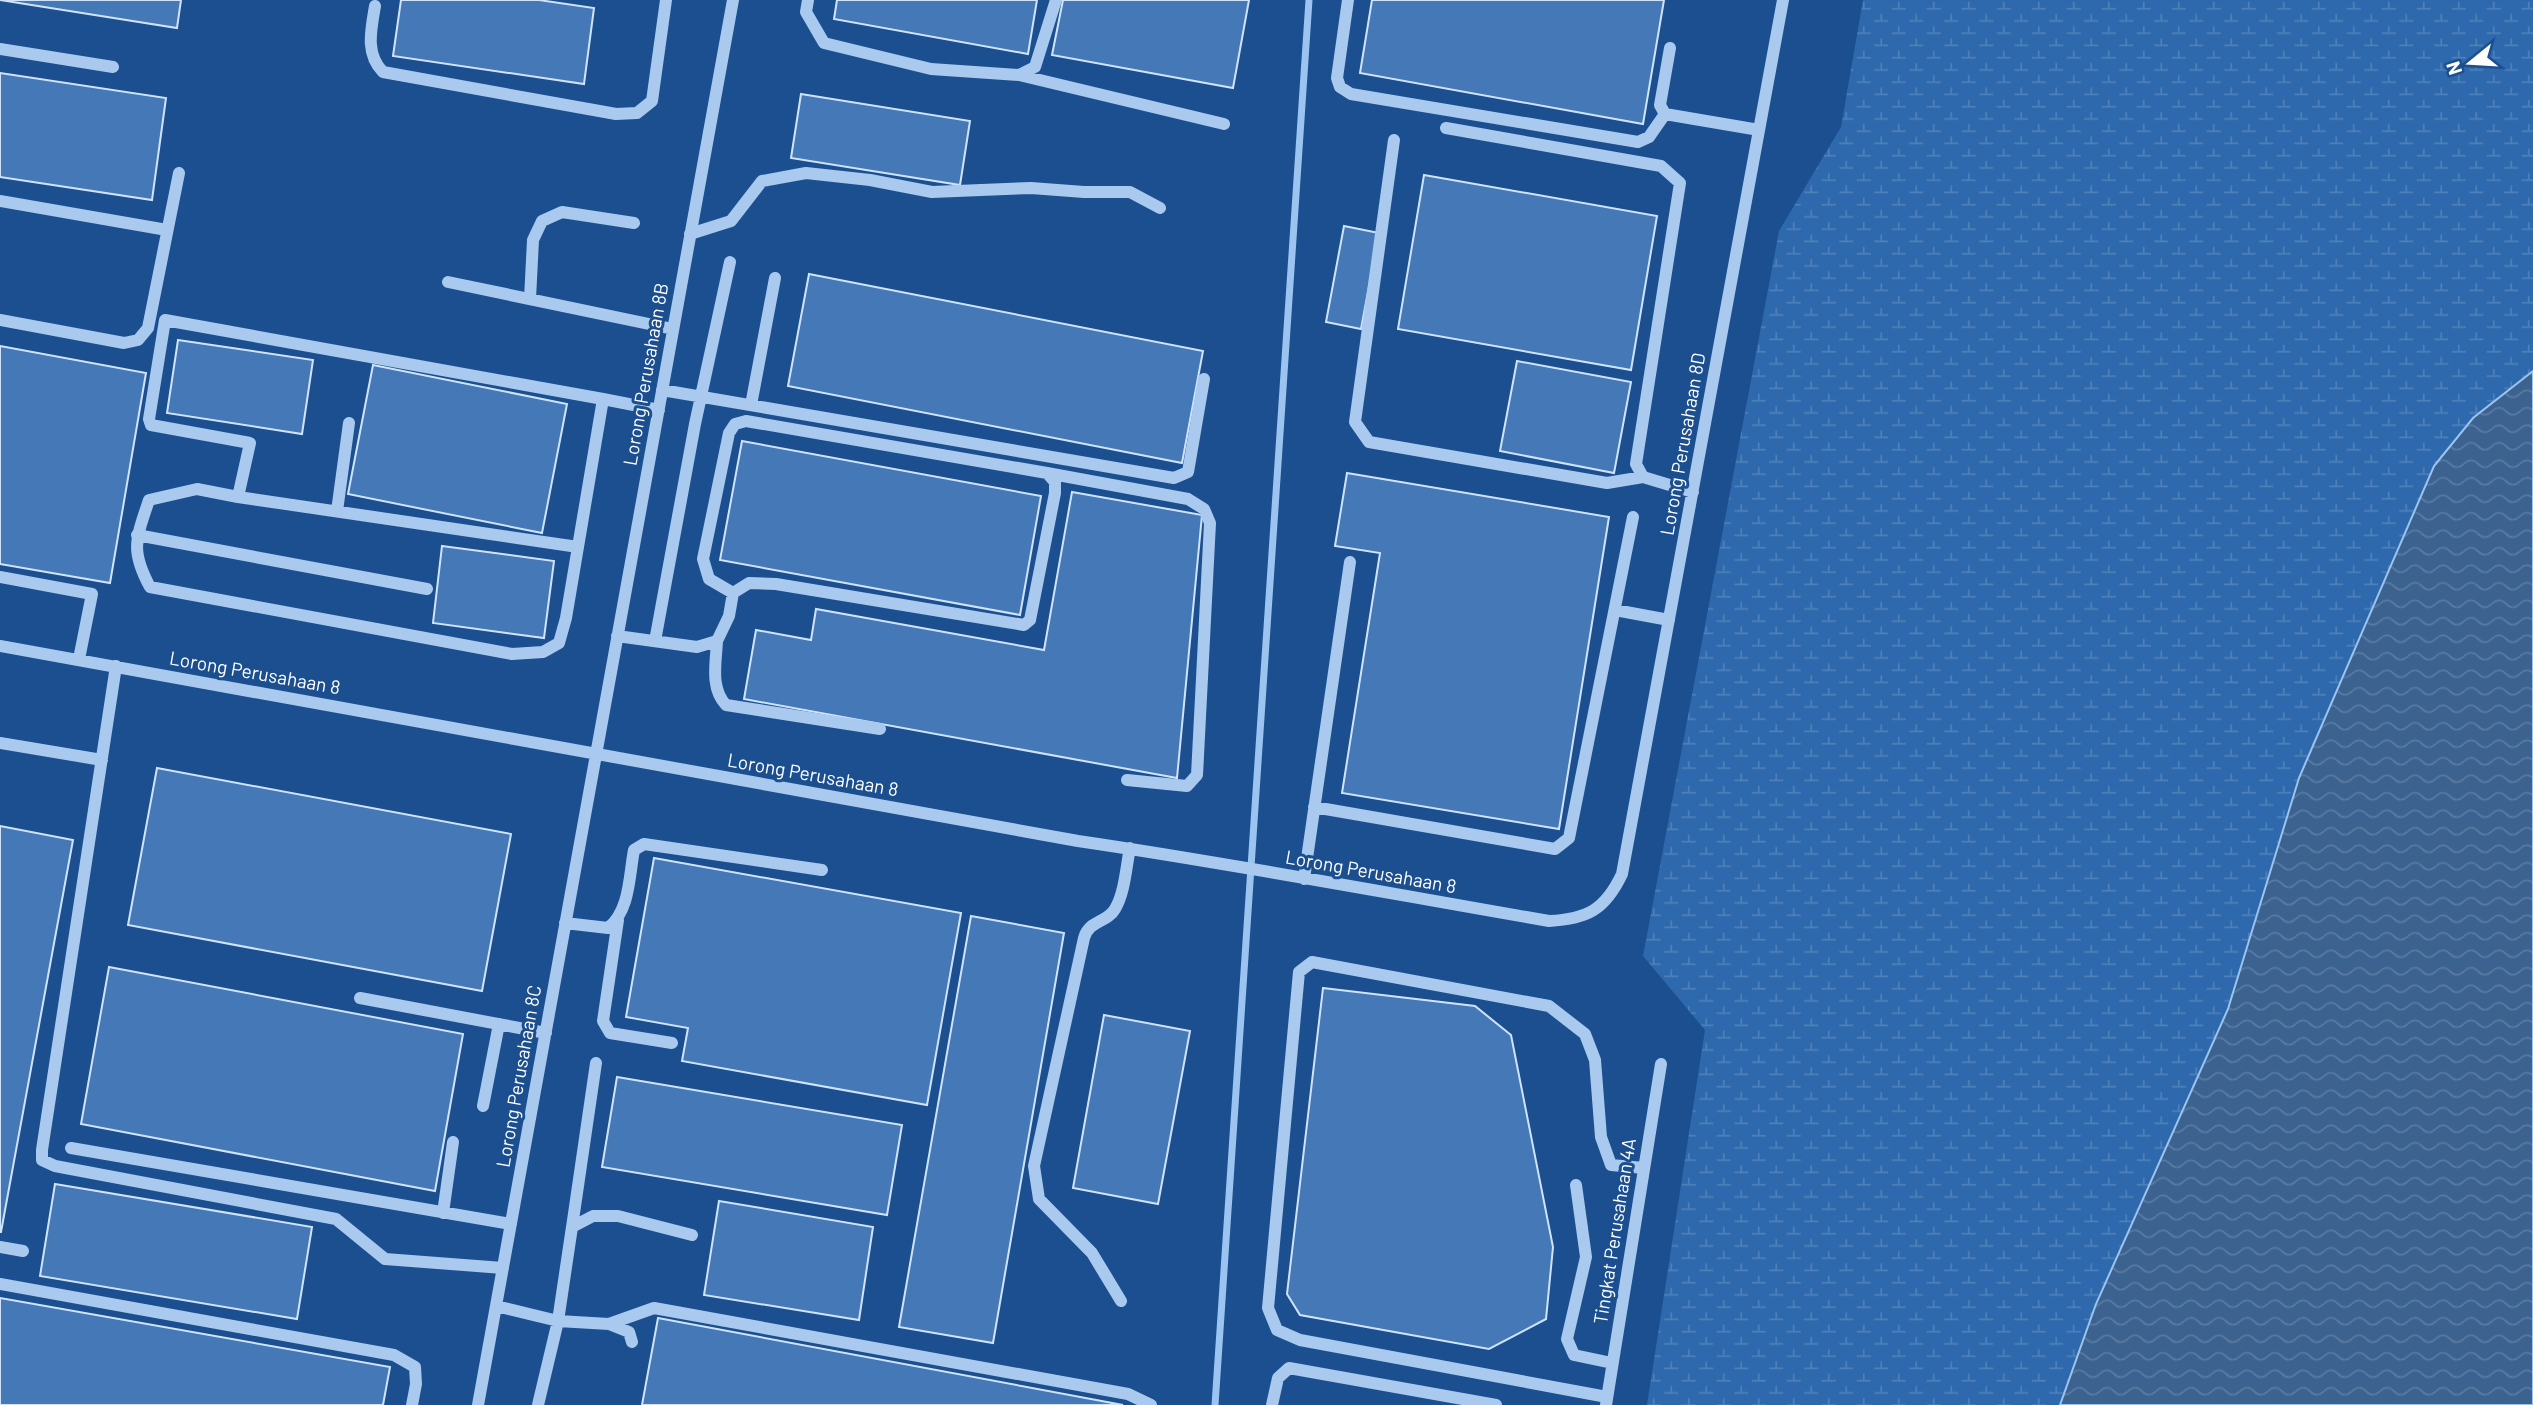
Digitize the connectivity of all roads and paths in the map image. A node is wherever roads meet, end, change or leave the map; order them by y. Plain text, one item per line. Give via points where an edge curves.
1 (666, 0) edge
2 (733, 0) edge
3 (808, 0) edge
4 (1056, 0) edge
5 (1348, 0) edge
6 (1783, 0) edge
7 (375, 6) dead end
8 (1670, 48) dead end
9 (0, 49) edge
10 (113, 67) dead end
11 (1019, 75) junction
12 (1665, 114) junction
13 (1224, 124) dead end
14 (1446, 128) dead end
15 (1759, 130) junction
16 (1394, 140) dead end
17 (179, 173) dead end
18 (0, 201) edge
19 (1160, 208) dead end
20 (634, 223) dead end
21 (167, 230) junction
22 (690, 234) junction
23 (730, 262) dead end
24 (775, 278) dead end
25 (449, 282) dead end
26 (530, 299) junction
27 (0, 320) edge
28 (673, 329) junction
29 (1204, 379) dead end
30 (662, 390) junction
31 (702, 397) junction
32 (603, 399) junction
33 (751, 405) junction
34 (659, 410) junction
35 (349, 424) dead end
36 (1047, 474) junction
37 (1643, 477) junction
38 (1693, 492) junction
39 (238, 497) junction
40 (337, 511) junction
41 (1633, 517) dead end
42 (137, 535) junction
43 (578, 547) junction
44 (1350, 562) dead end
45 (0, 577) edge
46 (426, 589) dead end
47 (733, 593) junction
48 (1615, 610) junction
49 (1669, 620) junction
50 (617, 636) junction
51 (655, 641) junction
52 (717, 641) junction
53 (0, 646) edge
54 (79, 659) junction
55 (116, 666) junction
56 (880, 729) dead end
57 (0, 743) edge
58 (596, 754) junction
59 (102, 760) junction
60 (1127, 780) dead end
61 (1314, 807) junction
62 (1130, 848) junction
63 (822, 870) dead end
64 (1304, 879) junction
65 (1613, 893) joint
66 (618, 920) junction
67 (565, 923) junction
68 (360, 998) dead end
69 (499, 1024) junction
70 (546, 1033) junction
71 (672, 1043) dead end
72 (596, 1063) dead end
73 (1661, 1064) dead end
74 (482, 1106) dead end
75 (453, 1142) dead end
76 (71, 1148) dead end
77 (1644, 1168) junction
78 (1576, 1185) dead end
79 (443, 1213) junction
80 (511, 1224) junction
81 (572, 1227) junction
82 (692, 1235) dead end
83 (0, 1247) edge
84 (23, 1251) dead end
85 (503, 1268) junction
86 (0, 1284) edge
87 (1121, 1301) dead end
88 (496, 1306) junction
89 (558, 1321) junction
90 (609, 1324) junction
91 (632, 1342) dead end
92 (1612, 1363) junction
93 (1606, 1401) edge
94 (412, 1405) edge
95 (478, 1405) edge
96 (538, 1405) edge
97 (1151, 1405) edge
98 (1272, 1405) edge
99 (1496, 1405) edge

1 - 7 street via 652,101 637,113 616,114 383,72 373,63 370,38
2 - 22 street, Lorong Perusahaan 8B
3 - 11 street via 806,12 824,43 931,69
4 - 11 street via 1035,67
5 - 12 street via 1337,78 1340,87 1351,94 1638,142 1649,137
6 - 15 street, Lorong Perusahaan 8D
8 - 12 street via 1660,105
9 - 10 street
11 - 13 street
12 - 15 street
14 - 37 street via 1661,166 1680,183 1636,464
15 - 38 street, Lorong Perusahaan 8D
16 - 37 street via 1355,422 1369,442 1607,483
17 - 21 street
18 - 21 street
19 - 22 street via 1130,192 1018,188 932,192 806,173 762,181 730,221
20 - 26 street via 562,212 542,221 533,240
21 - 27 street via 148,328 138,340 124,343
22 - 28 street, Lorong Perusahaan 8B
23 - 31 street
24 - 33 street
25 - 26 street
26 - 28 street
28 - 30 street, Lorong Perusahaan 8B
29 - 33 street via 1188,472 1174,478
30 - 31 street
30 - 34 street, Lorong Perusahaan 8B
31 - 33 street
31 - 51 street
32 - 34 street
32 - 39 street via 165,320 151,425 250,443
32 - 43 street
34 - 50 street, Lorong Perusahaan 8B
35 - 40 street
36 - 47 street via 1055,482 1055,493 1030,620 1024,625 776,584 749,583
36 - 47 street via 746,421 736,424 729,433 703,559 709,579
36 - 60 street via 1188,499 1203,509 1210,523 1197,775 1188,786
37 - 38 street
38 - 49 street, Lorong Perusahaan 8D
39 - 40 street
39 - 42 street via 197,489 149,500
40 - 43 street
41 - 48 street
42 - 43 street via 137,564 150,587 512,654 543,652 559,643
42 - 46 street
44 - 61 street
45 - 54 street via 92,594
47 - 52 street via 729,617
48 - 49 street
48 - 61 street via 1569,838 1555,849
49 - 65 street, Lorong Perusahaan 8D via 1622,874
50 - 51 street
50 - 58 street, Lorong Perusahaan 8B
51 - 52 street via 696,647
52 - 56 street via 715,681 718,696 726,705
53 - 54 street, Lorong Perusahaan 8
54 - 55 street, Lorong Perusahaan 8
55 - 58 street, Lorong Perusahaan 8
55 - 59 street
57 - 59 street
58 - 62 street, Lorong Perusahaan 8
58 - 67 street, Lorong Perusahaan 8C
59 - 85 street via 42,1160 336,1220 385,1259
61 - 64 street
62 - 64 street, Lorong Perusahaan 8
62 - 87 street via 1117,907 1086,930 1034,1166 1039,1199 1092,1253
63 - 66 street via 644,844 634,850
64 - 65 street, Lorong Perusahaan 8 via 1549,920 1574,920
66 - 67 street via 608,928
66 - 71 street via 603,1021 610,1033
67 - 70 street, Lorong Perusahaan 8C
68 - 69 street
69 - 70 street
69 - 74 street
70 - 80 street, Lorong Perusahaan 8C
72 - 81 street
73 - 77 street, Tingkat Perusahaan 4A
75 - 79 street
76 - 79 street
77 - 92 street, Tingkat Perusahaan 4A
77 - 93 street via 1611,1165 1601,1138 1595,1060 1585,1034 1549,1006 1312,962 1299,972 1268,1308 1277,1330 1300,1339
78 - 92 street via 1586,1256 1567,1339 1574,1355
79 - 80 street
80 - 85 street, Lorong Perusahaan 8C
81 - 82 street via 593,1216 618,1216
81 - 89 street
83 - 84 street
85 - 88 street, Lorong Perusahaan 8C
86 - 94 street via 394,1355 415,1367
88 - 89 street
88 - 95 street, Lorong Perusahaan 8C
89 - 90 street
89 - 96 street
90 - 91 street via 629,1332
90 - 97 street via 654,1308 1128,1394
92 - 93 street, Tingkat Perusahaan 4A
98 - 99 street via 1278,1378 1289,1368

